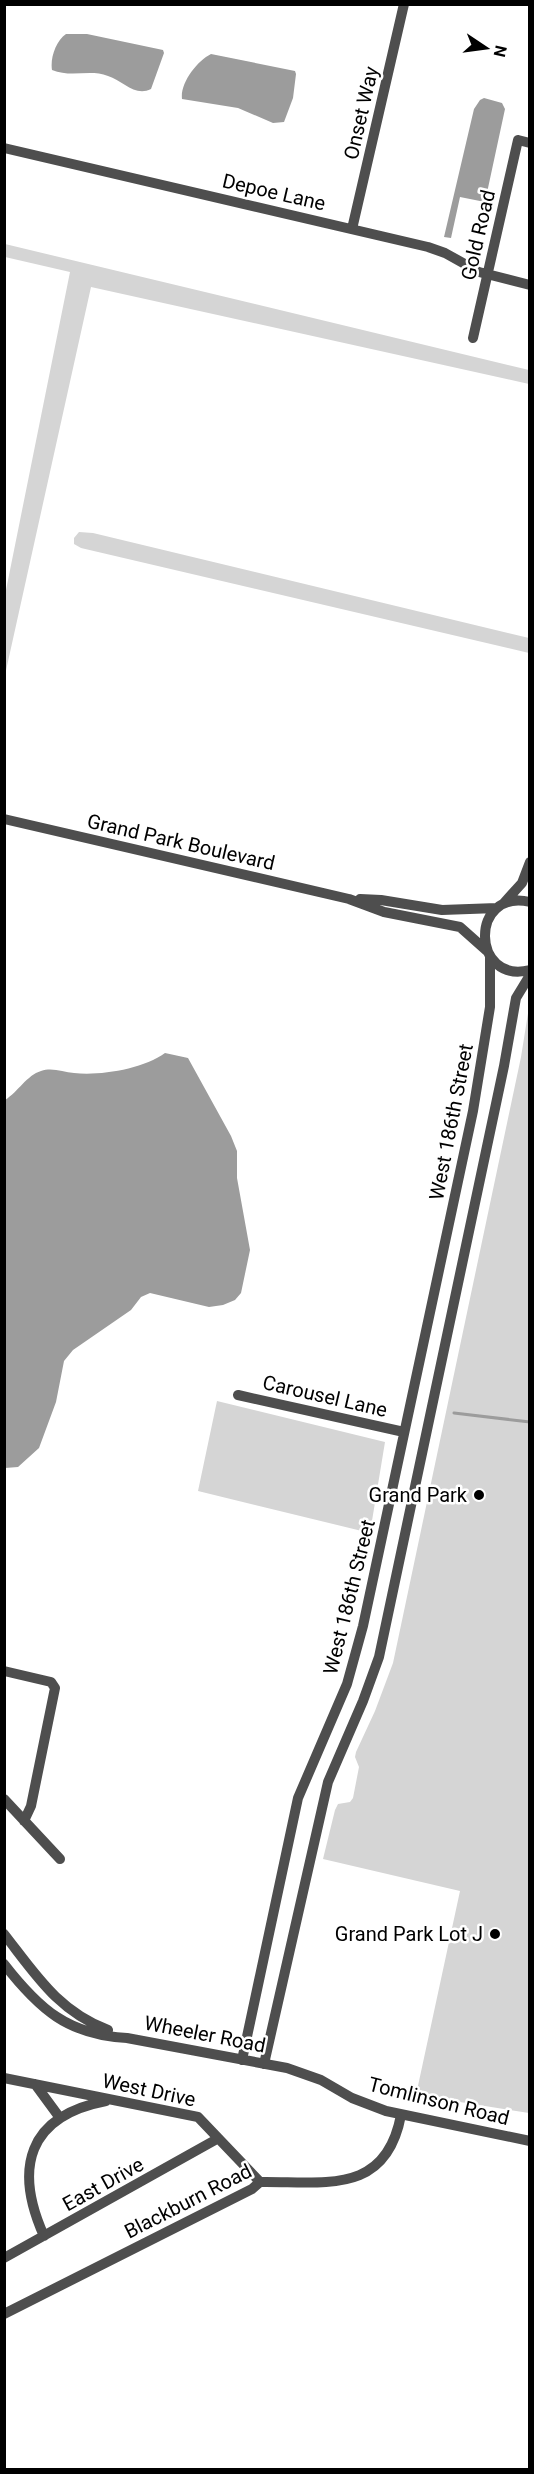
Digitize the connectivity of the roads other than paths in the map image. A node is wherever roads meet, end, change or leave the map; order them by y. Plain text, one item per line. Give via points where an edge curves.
1 (404, 4) edge
2 (530, 143) edge
3 (4, 148) edge
4 (352, 229) junction
5 (488, 275) junction
6 (530, 285) edge
7 (473, 338) dead end
8 (4, 819) edge
9 (530, 862) edge
10 (349, 899) junction
11 (530, 902) edge
12 (500, 906) junction
13 (489, 954) junction
14 (530, 970) edge
15 (530, 975) edge
16 (238, 1395) dead end
17 (404, 1432) junction
18 (382, 1541) junction
19 (403, 1544) junction
20 (4, 1671) edge
21 (4, 1799) edge
22 (24, 1821) junction
23 (60, 1859) dead end
24 (4, 1934) edge
25 (4, 1964) edge
26 (127, 2038) junction
27 (242, 2060) junction
28 (270, 2065) junction
29 (4, 2078) edge
30 (35, 2084) junction
31 (112, 2100) junction
32 (401, 2115) junction
33 (60, 2118) junction
34 (217, 2139) junction
35 (530, 2141) edge
36 (260, 2182) junction
37 (44, 2236) junction
38 (4, 2258) edge
39 (4, 2314) edge

1 - 4 street, Onset Way
2 - 5 street, Gold Road via 518,140
3 - 4 street, Depoe Lane
4 - 5 street, Depoe Lane via 436,249
5 - 6 street, Depoe Lane
5 - 7 street, Gold Road
8 - 10 street, Grand Park Boulevard
9 - 12 street via 522,883
10 - 12 street, Grand Park Boulevard via 442,910
10 - 13 street, Grand Park Boulevard via 384,912 460,927
11 - 12 street, Grand Park Boulevard via 515,900
12 - 13 street, West 186th Street via 485,924
13 - 14 street, Grand Park Boulevard via 506,969
13 - 17 street, West 186th Street via 490,1007 480,1068
15 - 19 street, West 186th Street via 516,998
16 - 17 street, Carousel Lane
17 - 18 street, West 186th Street
18 - 19 street
18 - 27 street, West 186th Street via 355,1662 298,1798
19 - 28 street, West 186th Street via 372,1678 327,1782
20 - 22 street via 53,1685 55,1692
21 - 22 street
22 - 23 street
24 - 26 street, Wheeler Road via 64,2006 85,2021
25 - 26 street, Wheeler Road via 29,1995 51,2013 78,2028 107,2037
26 - 27 street, Wheeler Road
27 - 28 street, Wheeler Road
28 - 32 street, Tomlinson Road via 312,2076 352,2098
29 - 30 street, West Drive
30 - 31 street, West Drive
30 - 33 street
31 - 33 street via 84,2106
31 - 34 street, West Drive via 198,2117
32 - 35 street, Tomlinson Road
32 - 36 street, Blackburn Road via 396,2139 387,2155 363,2174 333,2183
33 - 37 street via 38,2142 29,2164 30,2194
34 - 36 street, West Drive
34 - 37 street, East Drive
36 - 39 street, Blackburn Road
37 - 38 street, East Drive

